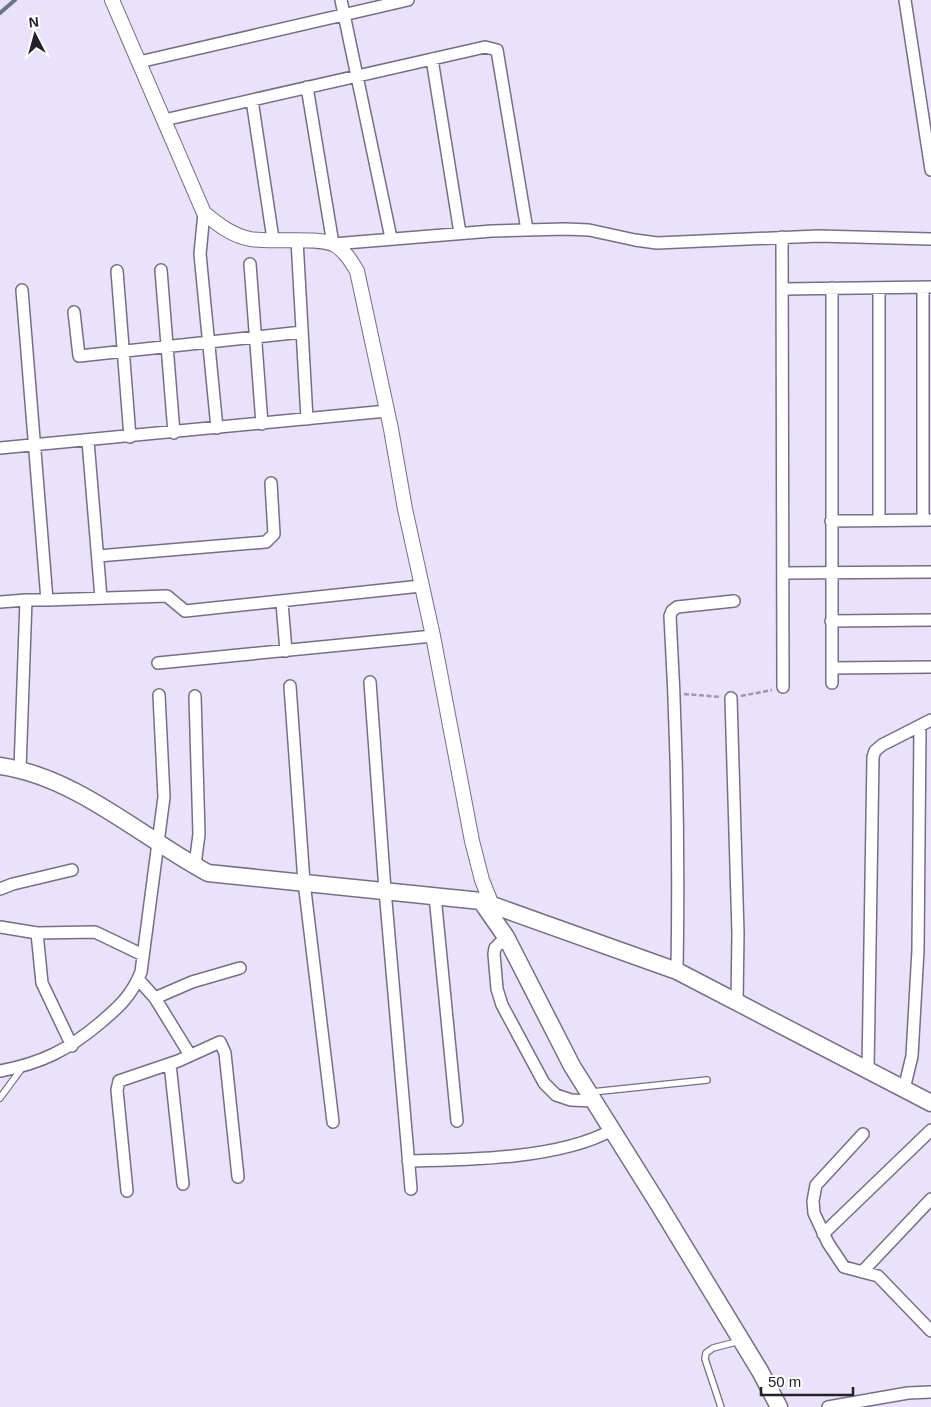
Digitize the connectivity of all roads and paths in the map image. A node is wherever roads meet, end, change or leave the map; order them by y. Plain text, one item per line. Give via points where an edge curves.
1 (112, 0) edge
2 (341, 0) edge
3 (408, 0) edge
4 (906, 0) edge
5 (344, 15) junction
6 (432, 59) junction
7 (139, 62) junction
8 (358, 75) junction
9 (307, 87) junction
10 (252, 100) junction
11 (164, 120) junction
12 (931, 170) edge
13 (204, 212) junction
14 (527, 230) junction
15 (460, 233) junction
16 (782, 237) junction
17 (391, 238) junction
18 (273, 239) junction
19 (931, 239) edge
20 (297, 240) junction
21 (334, 244) junction
22 (250, 264) dead end
23 (161, 270) dead end
24 (117, 271) dead end
25 (832, 288) junction
26 (879, 288) junction
27 (927, 288) edge
28 (784, 289) junction
29 (22, 290) dead end
30 (74, 312) dead end
31 (302, 332) junction
32 (256, 336) junction
33 (208, 341) junction
34 (168, 346) junction
35 (124, 351) junction
36 (387, 411) junction
37 (307, 419) junction
38 (262, 424) junction
39 (217, 428) junction
40 (174, 432) junction
41 (130, 437) junction
42 (88, 441) junction
43 (34, 446) junction
44 (0, 448) edge
45 (271, 483) dead end
46 (879, 520) junction
47 (927, 520) edge
48 (831, 521) junction
49 (98, 556) junction
50 (931, 572) edge
51 (783, 573) junction
52 (831, 573) junction
53 (421, 586) junction
54 (101, 598) junction
55 (26, 600) junction
56 (48, 600) junction
57 (0, 602) edge
58 (734, 602) dead end
59 (282, 603) junction
60 (931, 620) edge
61 (831, 621) junction
62 (433, 636) junction
63 (286, 652) junction
64 (158, 663) dead end
65 (931, 667) edge
66 (832, 668) junction
67 (370, 682) dead end
68 (832, 683) dead end
69 (290, 686) dead end
70 (782, 687) dead end
71 (159, 694) dead end
72 (195, 696) dead end
73 (731, 698) dead end
74 (931, 720) edge
75 (920, 727) junction
76 (0, 766) edge
77 (20, 769) junction
78 (158, 844) junction
79 (194, 866) junction
80 (72, 870) dead end
81 (304, 882) junction
82 (0, 889) edge
83 (385, 890) junction
84 (435, 896) junction
85 (486, 903) junction
86 (0, 927) edge
87 (37, 933) junction
88 (506, 936) junction
89 (143, 955) junction
90 (240, 968) dead end
91 (677, 971) junction
92 (138, 979) junction
93 (155, 998) junction
94 (737, 1003) junction
95 (72, 1046) junction
96 (190, 1055) junction
97 (170, 1064) junction
98 (23, 1066) junction
99 (868, 1070) junction
100 (0, 1071) edge
101 (706, 1080) dead end
102 (904, 1089) junction
103 (591, 1097) junction
104 (0, 1098) edge
105 (931, 1102) edge
106 (457, 1121) dead end
107 (333, 1122) dead end
108 (612, 1130) junction
109 (931, 1130) edge
110 (863, 1134) dead end
111 (408, 1161) junction
112 (238, 1177) dead end
113 (183, 1184) dead end
114 (411, 1189) dead end
115 (127, 1192) dead end
116 (931, 1199) edge
117 (823, 1234) junction
118 (862, 1272) junction
119 (931, 1331) edge
120 (742, 1341) junction
121 (931, 1392) edge
122 (721, 1407) edge
123 (779, 1407) edge
124 (828, 1407) edge

1 - 7 street
2 - 5 street
3 - 5 street
4 - 12 street
5 - 7 street
5 - 8 street
6 - 8 street
6 - 14 street via 485,47 497,50
6 - 15 street
7 - 11 street
8 - 9 street
8 - 17 street
9 - 10 street
9 - 21 street
10 - 11 street
10 - 18 street
11 - 13 street
13 - 18 street via 228,232 252,239
13 - 33 street via 200,254
14 - 15 street
14 - 16 street via 589,230 657,243
15 - 17 street
16 - 19 street
16 - 28 street
17 - 21 street
18 - 20 street
20 - 21 street
20 - 31 street
21 - 36 street via 347,255 357,271
22 - 32 street
23 - 34 street
24 - 35 street
25 - 26 street
25 - 28 street
25 - 48 street
26 - 27 street
26 - 46 street
27 - 47 street
28 - 51 street
29 - 43 street
30 - 35 street via 80,356
31 - 32 street
31 - 37 street
32 - 33 street
32 - 38 street
33 - 34 street
33 - 39 street
34 - 35 street
34 - 40 street
35 - 41 street
36 - 37 street
36 - 53 street
37 - 38 street
38 - 39 street
39 - 40 street
40 - 41 street
41 - 42 street
42 - 43 street
42 - 49 street
43 - 44 street
43 - 56 street
45 - 49 street via 274,534 266,542
46 - 47 street
46 - 48 street
48 - 52 street
49 - 54 street
50 - 52 street
51 - 52 street
51 - 70 street
52 - 61 street
53 - 59 street
53 - 62 street
54 - 56 street
54 - 59 street via 167,596 185,611
55 - 56 street
55 - 57 street
55 - 77 street
58 - 91 street via 677,607 670,616 675,694
59 - 63 street
60 - 61 street
61 - 66 street
62 - 63 street
62 - 85 street
63 - 64 street
65 - 66 street
66 - 68 street
67 - 83 street
69 - 81 street
71 - 78 street via 164,778
72 - 79 street via 200,834
73 - 94 street
74 - 75 street
75 - 99 street via 882,746 873,757
75 - 102 street via 918,950 912,1056
76 - 77 main road
77 - 78 main road via 97,802
78 - 79 main road
78 - 89 street
79 - 81 main road via 208,873
80 - 82 street
81 - 83 main road
81 - 107 street
83 - 84 main road
83 - 111 street
84 - 85 main road
84 - 106 street
85 - 88 main road
85 - 91 main road
86 - 87 street
87 - 89 street via 95,932
87 - 95 street via 42,983
88 - 103 main road via 567,1057
88 - 103 street via 494,954 502,1005 544,1083 556,1094 571,1100
89 - 92 street
90 - 93 street via 192,982
91 - 94 main road
92 - 93 street
92 - 95 street via 125,1002
93 - 96 street
94 - 99 main road
95 - 98 street
96 - 97 street
96 - 112 street via 217,1043 222,1043 224,1048
97 - 113 street
97 - 115 street via 124,1079 117,1085
98 - 100 street
98 - 104 lane
99 - 102 main road
101 - 103 lane
102 - 105 main road
103 - 108 main road
108 - 111 street via 580,1144 461,1160
108 - 120 main road
109 - 117 street
110 - 117 street via 816,1185 814,1213
111 - 114 street
116 - 118 street
117 - 118 street via 844,1267
118 - 119 street via 874,1274 884,1281
120 - 122 lane via 706,1353 705,1359
120 - 123 main road
121 - 124 street

